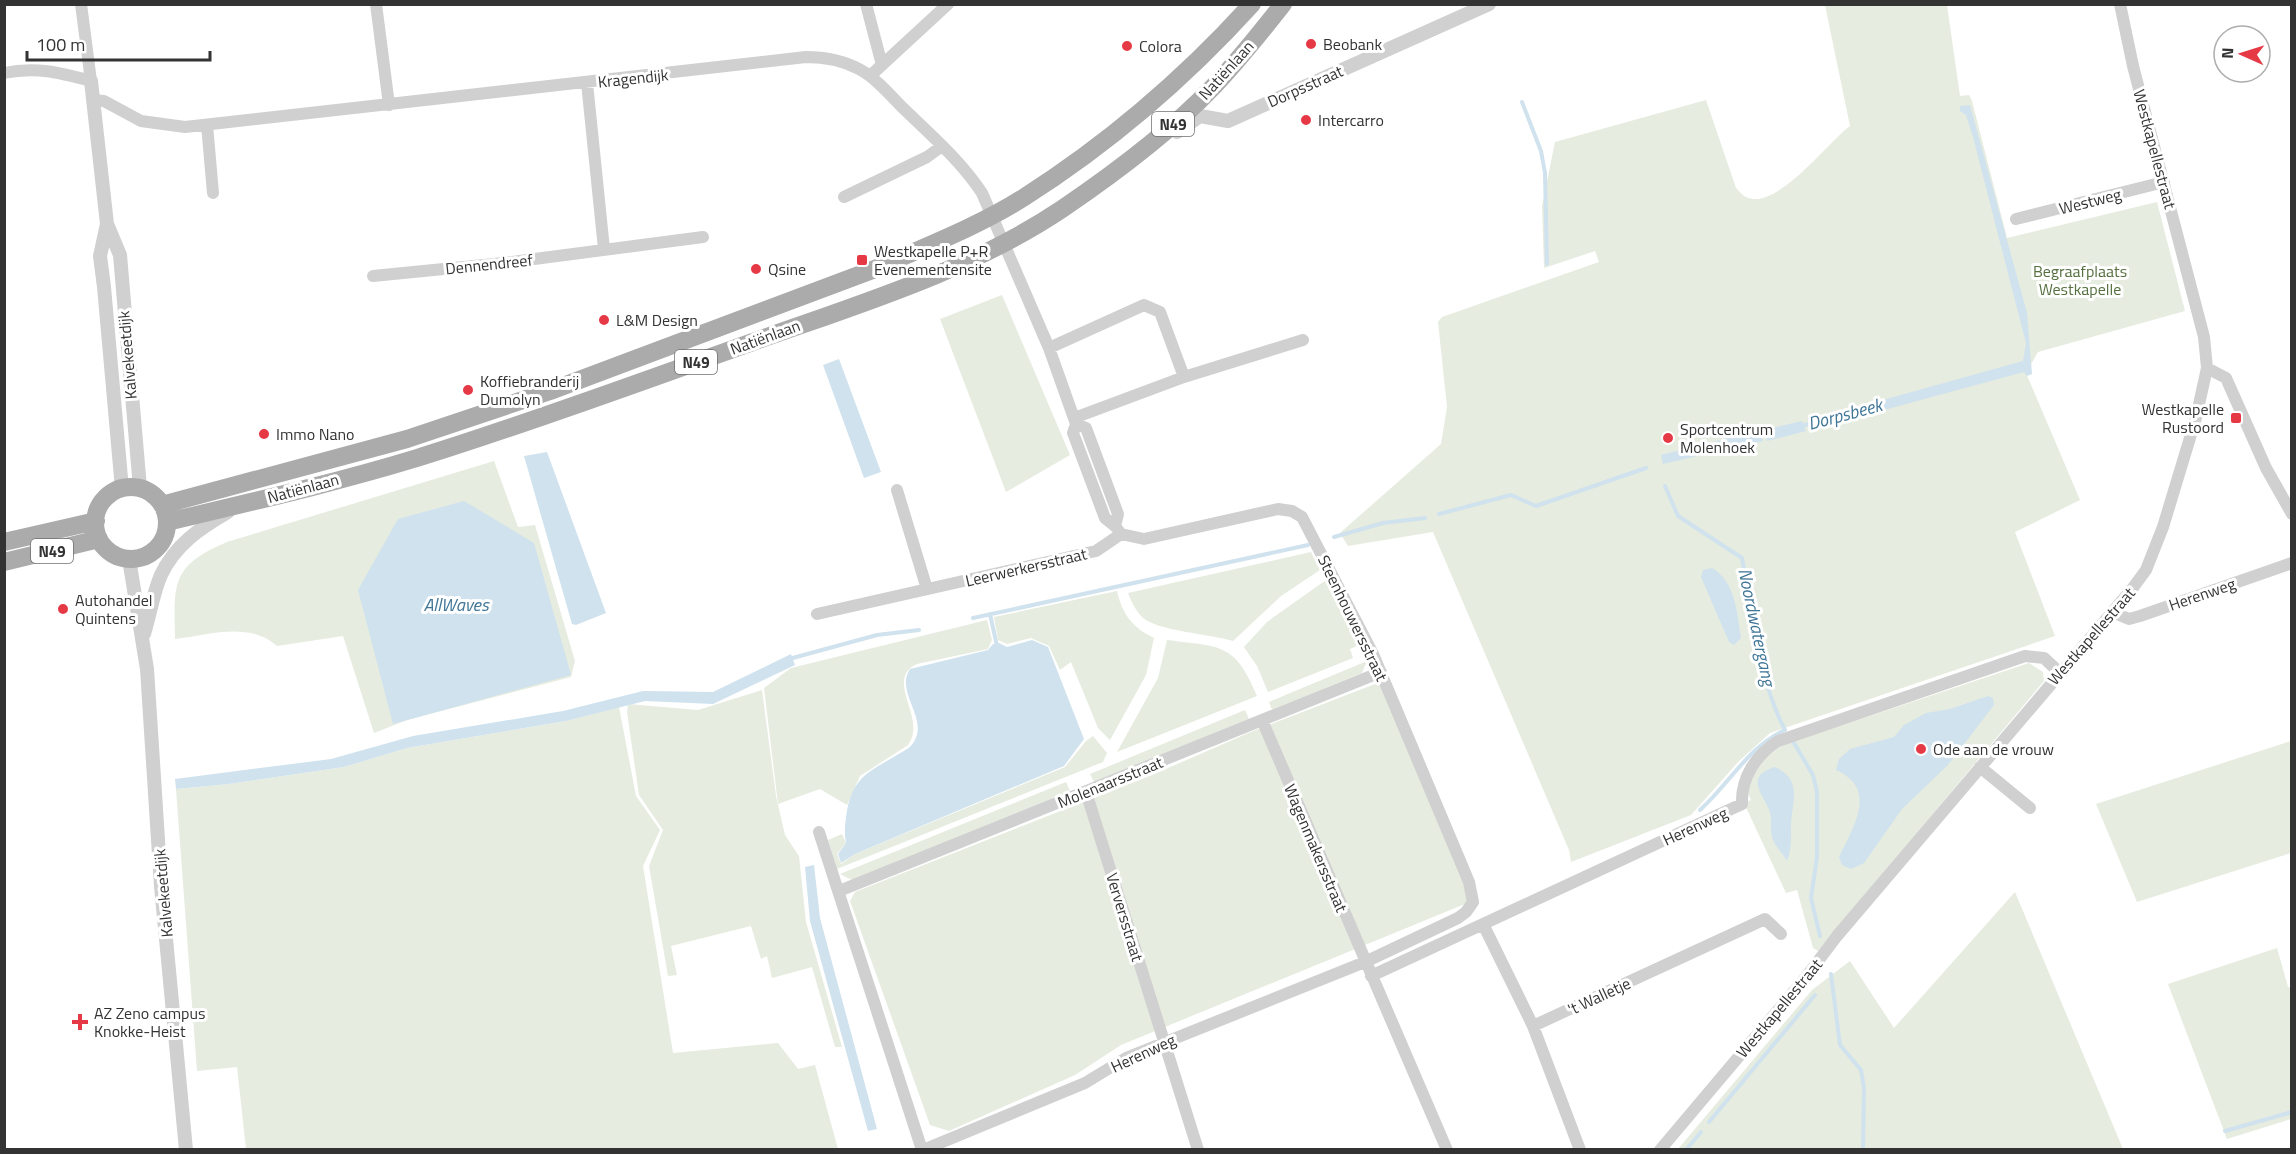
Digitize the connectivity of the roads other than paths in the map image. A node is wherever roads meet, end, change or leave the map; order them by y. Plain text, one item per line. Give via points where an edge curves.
1 (81, 4) edge
2 (376, 4) edge
3 (866, 4) edge
4 (948, 4) edge
5 (1252, 4) edge
6 (1283, 4) edge
7 (1489, 4) edge
8 (2120, 4) edge
9 (882, 65) junction
10 (4, 73) edge
11 (870, 76) junction
12 (91, 81) junction
13 (587, 83) junction
14 (1212, 88) junction
15 (93, 100) junction
16 (389, 105) junction
17 (1217, 116) junction
18 (207, 125) junction
19 (942, 146) junction
20 (1131, 158) junction
21 (2164, 183) junction
22 (213, 193) dead end
23 (844, 197) dead end
24 (991, 215) junction
25 (2016, 219) dead end
26 (107, 224) junction
27 (703, 237) dead end
28 (1004, 243) junction
29 (604, 249) junction
30 (373, 276) dead end
31 (1303, 340) dead end
32 (1049, 348) junction
33 (2207, 368) junction
34 (1184, 377) junction
35 (1075, 421) junction
36 (140, 488) junction
37 (122, 489) junction
38 (897, 490) dead end
39 (162, 504) junction
40 (239, 505) junction
41 (2292, 514) edge
42 (167, 522) junction
43 (98, 530) junction
44 (1118, 530) junction
45 (4, 542) edge
46 (129, 559) junction
47 (4, 562) edge
48 (2292, 563) edge
49 (927, 589) junction
50 (2112, 612) junction
51 (817, 614) dead end
52 (143, 636) junction
53 (1381, 672) junction
54 (2060, 672) junction
55 (1262, 720) junction
56 (1980, 767) junction
57 (1086, 792) junction
58 (2030, 808) dead end
59 (819, 832) dead end
60 (839, 891) junction
61 (1473, 902) joint
62 (1482, 924) junction
63 (1781, 934) dead end
64 (1365, 962) junction
65 (1371, 976) junction
66 (1533, 1026) junction
67 (1164, 1042) junction
68 (186, 1149) edge
69 (922, 1149) edge
70 (1198, 1149) edge
71 (1447, 1149) edge
72 (1580, 1149) edge
73 (1660, 1149) edge

1 - 12 street, Kalvekeetdijk
2 - 16 street
3 - 9 street
4 - 9 street
5 - 24 main road, Natiënlaan / N49 via 1189,71 1116,133 1021,199
6 - 14 main road, Natiënlaan / N49
7 - 17 street, Dorpsstraat via 1228,121
8 - 21 street, Westkapellestraat
9 - 11 street
10 - 12 street via 47,70
11 - 13 street, Kragendijk via 847,63 813,57
11 - 19 street, Kragendijk
12 - 15 street, Kalvekeetdijk
13 - 16 street, Kragendijk
13 - 29 street
14 - 17 street via 1209,102
14 - 20 main road, Natiënlaan / N49
15 - 18 street, Kragendijk via 104,101 141,121 170,126
15 - 26 street, Kalvekeetdijk
16 - 18 street, Kragendijk
17 - 20 street, Dorpsstraat via 1200,116 1149,155
18 - 22 street
19 - 23 street
19 - 24 street, Kragendijk via 972,178
20 - 28 main road, Natiënlaan / N49 via 1061,209
21 - 25 street, Westweg
21 - 33 street, Westkapellestraat via 2204,337
24 - 28 street
24 - 39 main road, Natiënlaan / N49 via 875,269 550,391 407,439
26 - 36 street, Kalvekeetdijk via 120,255
26 - 37 street, Kalvekeetdijk via 99,265
27 - 29 street, Dennendreef
28 - 32 street
28 - 40 main road, Natiënlaan / N49 via 925,278 510,428 412,459
29 - 30 street, Dennendreef
31 - 34 street
32 - 34 street via 1144,305 1160,312
32 - 35 street
33 - 41 street via 2226,378 2266,468
33 - 50 street, Westkapellestraat via 2196,418 2155,551 2132,589
34 - 35 street
35 - 44 street via 1086,428 1118,514
36 - 37 main road
36 - 39 main road
37 - 43 main road via 107,497 98,512
38 - 49 street
39 - 42 main road
40 - 42 main road, Natiënlaan / N49
40 - 52 street, Kalvekeetdijk via 202,527 178,548 160,576
42 - 46 main road via 165,537 156,549 144,557
43 - 45 main road, N49
43 - 46 main road via 108,551
43 - 47 main road, N49
44 - 49 street, Leerwerkersstraat via 1096,551
44 - 53 street, Steenhouwersstraat via 1144,538 1278,509 1292,510 1302,517
46 - 52 street, Kalvekeetdijk
48 - 50 street, Herenweg via 2129,619
49 - 51 street, Leerwerkersstraat
50 - 54 street, Westkapellestraat
52 - 68 street, Kalvekeetdijk
53 - 55 street, Molenaarsstraat
53 - 61 street, Steenhouwersstraat via 1469,882
54 - 56 street, Westkapellestraat
54 - 62 street, Herenweg via 2044,658 2025,656 1778,741 1756,760 1741,788 1742,804
55 - 57 street, Molenaarsstraat
55 - 64 street, Wagenmakersstraat
56 - 58 street
56 - 73 street, Westkapellestraat
57 - 60 street, Molenaarsstraat
57 - 67 street, Verversstraat
59 - 60 street
60 - 69 street
61 - 64 street, Herenweg via 1458,918
62 - 65 street, Herenweg
62 - 66 street
63 - 66 street, 't Walletje via 1765,919
64 - 65 street, Wagenmakersstraat
64 - 67 street, Herenweg
65 - 71 street
66 - 72 street
67 - 69 street, Herenweg via 1126,1058 1085,1083
67 - 70 street

